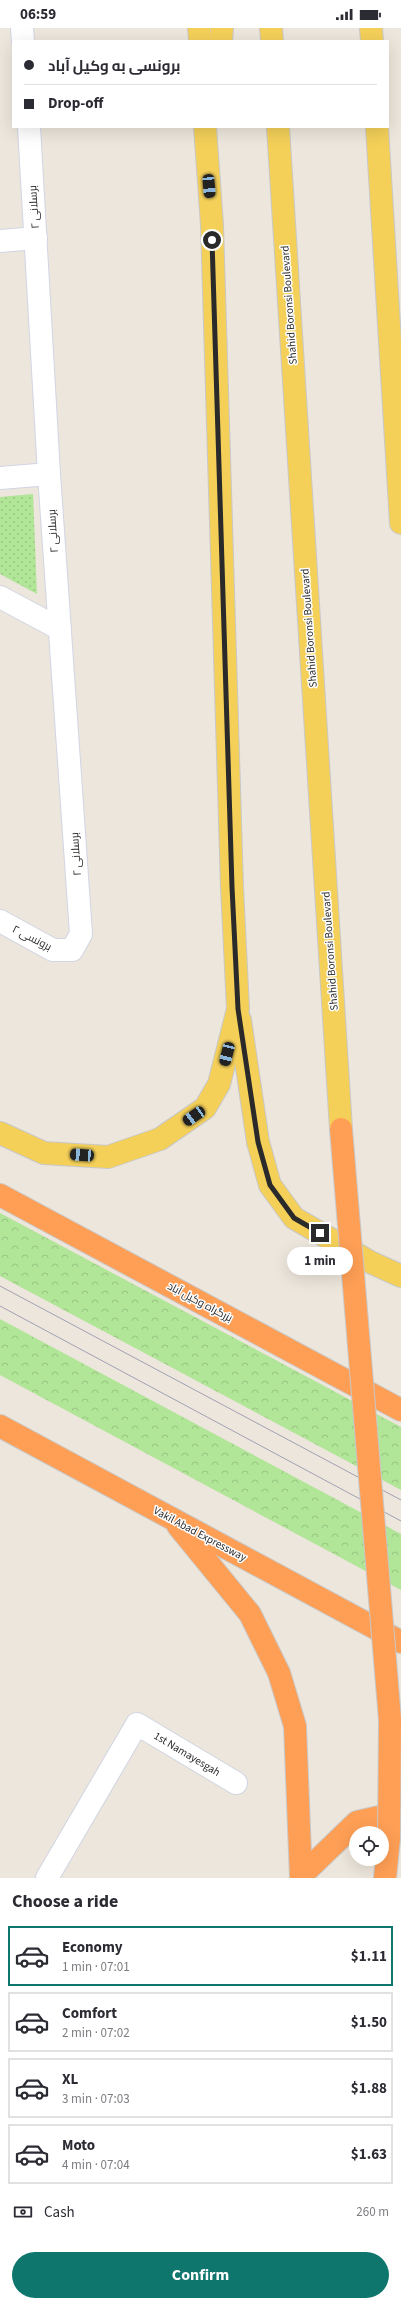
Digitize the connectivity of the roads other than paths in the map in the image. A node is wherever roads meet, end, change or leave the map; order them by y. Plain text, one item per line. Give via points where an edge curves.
1 (22, 28) edge
2 (200, 28) edge
3 (222, 28) edge
4 (271, 28) edge
5 (371, 28) edge
6 (23, 40) edge
7 (200, 40) edge
8 (221, 40) edge
9 (272, 40) edge
10 (372, 40) edge
11 (29, 128) edge
12 (205, 128) edge
13 (210, 128) edge
14 (278, 128) edge
15 (377, 128) edge
16 (207, 160) junction
17 (36, 238) junction
18 (0, 241) edge
19 (49, 474) junction
20 (0, 478) edge
21 (401, 524) edge
22 (0, 597) edge
23 (60, 628) junction
24 (0, 921) edge
25 (81, 934) joint
26 (238, 1009) junction
27 (341, 1129) joint
28 (0, 1133) edge
29 (0, 1195) edge
30 (401, 1276) edge
31 (401, 1410) edge
32 (0, 1426) edge
33 (173, 1519) junction
34 (401, 1642) edge
35 (236, 1784) dead end
36 (401, 1812) edge
37 (301, 1877) edge
38 (46, 1878) edge
39 (385, 1878) edge

1 - 6 street
2 - 7 main road
3 - 8 main road
4 - 9 main road
5 - 10 main road
11 - 17 street, برسلانی ۲
12 - 16 main road
13 - 16 main road
14 - 27 main road, Shahid Boronsi Boulevard
15 - 21 main road
16 - 26 main road via 212,224
17 - 18 street
17 - 19 street, برسلانی ۲
19 - 20 street
19 - 23 street, برسلانی ۲
22 - 23 street
23 - 25 street, برسلانی ۲
24 - 25 street, برونسی ۲ via 53,950 72,950
26 - 28 main road via 219,1084 204,1108 160,1140 108,1157 44,1153
26 - 30 main road via 258,1142 270,1185 294,1218 370,1262
27 - 39 highway, bridge via 390,1720 390,1838
29 - 31 highway, بزرگراه وکیل آباد
32 - 33 highway, Vakil Abad Expressway
33 - 34 highway, Vakil Abad Expressway
33 - 37 highway via 250,1614 279,1673 294,1726
35 - 38 street, 1st Namayesgah via 137,1724
36 - 37 highway via 357,1822

